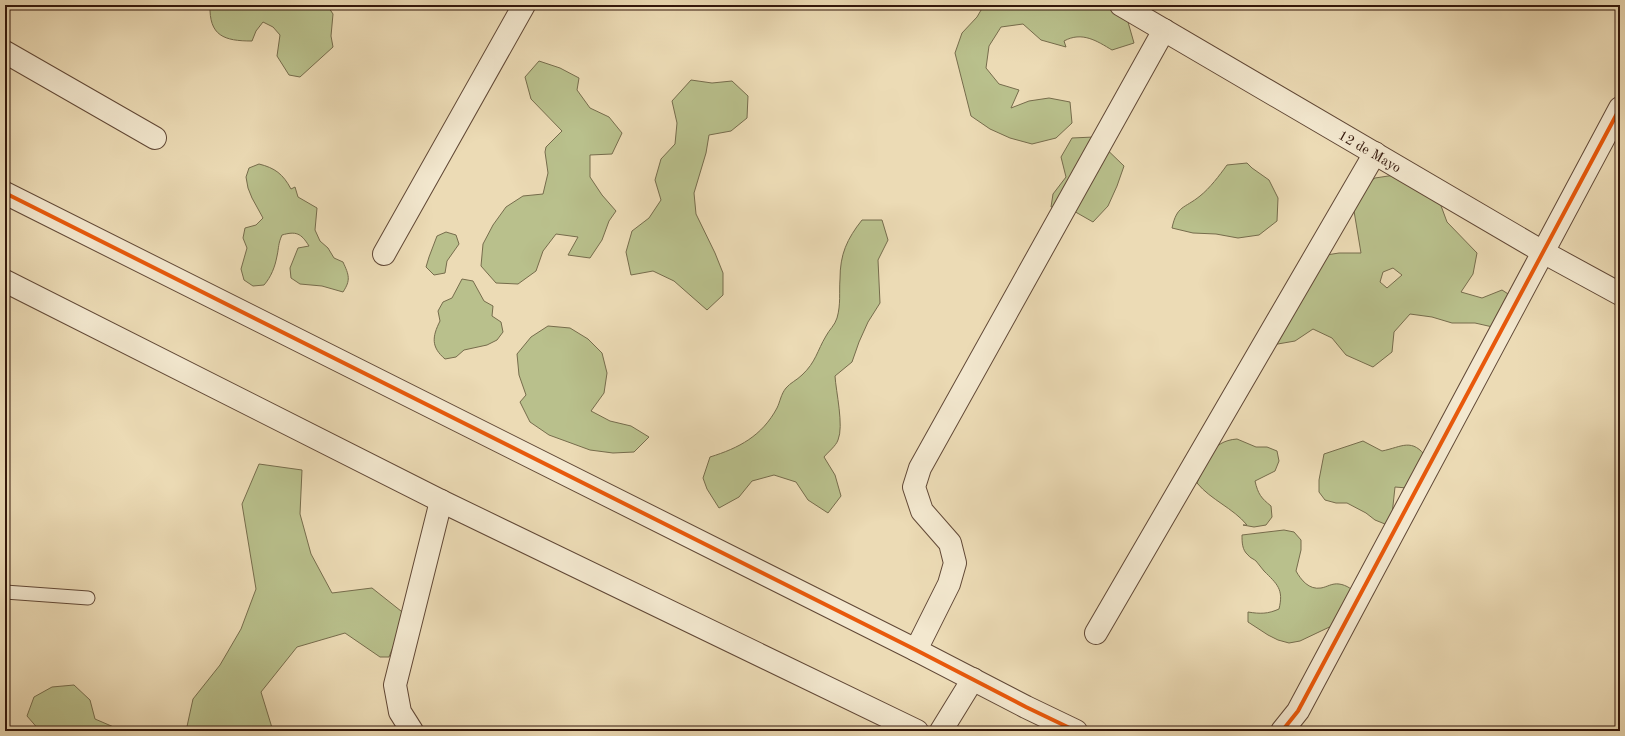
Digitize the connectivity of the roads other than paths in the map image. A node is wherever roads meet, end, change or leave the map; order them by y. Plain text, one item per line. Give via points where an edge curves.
1 (524, 5) edge
2 (1120, 5) edge
3 (1164, 30) junction
4 (5, 52) edge
5 (1620, 108) edge
6 (155, 138) dead end
7 (1375, 153) junction
8 (5, 193) edge
9 (1543, 252) junction
10 (384, 254) dead end
11 (5, 281) edge
12 (1620, 294) edge
13 (441, 501) junction
14 (5, 592) edge
15 (88, 598) dead end
16 (1096, 633) dead end
17 (916, 650) junction
18 (973, 679) junction
19 (908, 729) edge
20 (412, 731) edge
21 (941, 731) edge
22 (1076, 731) edge
23 (1282, 731) edge

1 - 10 street
2 - 3 street, 12 de Mayo
3 - 7 street, 12 de Mayo
3 - 17 street via 920,468 914,487 922,512 950,543 955,563 949,584
4 - 6 street
5 - 9 street
7 - 9 street, 12 de Mayo
7 - 16 street
8 - 17 street
9 - 12 street, 12 de Mayo
9 - 23 street via 1298,711
11 - 13 street
13 - 19 street
13 - 20 street via 395,685 400,712
14 - 15 lane
17 - 18 street
18 - 21 street
18 - 22 street

